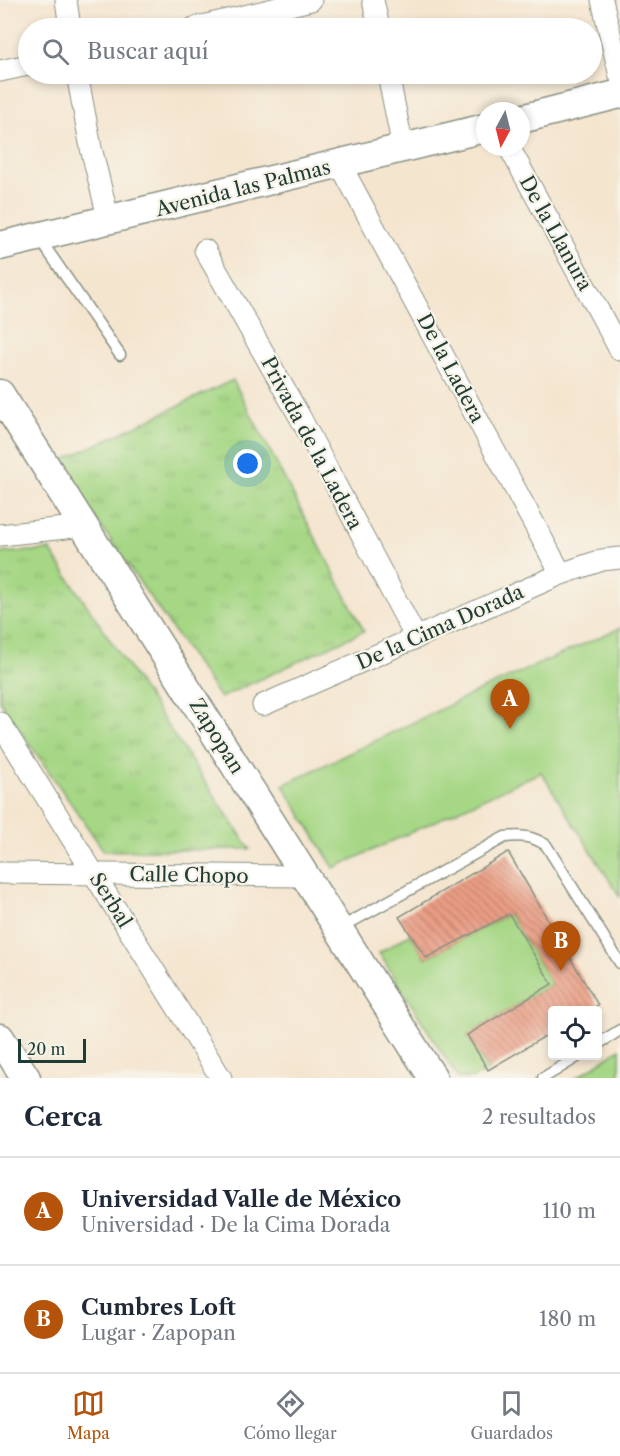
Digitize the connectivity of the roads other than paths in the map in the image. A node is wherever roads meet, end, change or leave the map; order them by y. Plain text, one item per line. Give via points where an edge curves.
1 (66, 0) edge
2 (311, 0) edge
3 (373, 0) edge
4 (602, 0) edge
5 (69, 18) edge
6 (236, 18) edge
7 (377, 18) edge
8 (18, 67) edge
9 (0, 71) edge
10 (620, 76) edge
11 (79, 84) edge
12 (390, 84) edge
13 (620, 94) edge
14 (530, 117) edge
15 (476, 130) edge
16 (404, 148) junction
17 (514, 156) edge
18 (340, 164) junction
19 (109, 221) junction
20 (38, 238) junction
21 (0, 246) edge
22 (205, 250) dead end
23 (620, 350) edge
24 (120, 355) dead end
25 (0, 394) edge
26 (84, 526) junction
27 (0, 535) edge
28 (620, 558) edge
29 (561, 574) junction
30 (416, 638) junction
31 (263, 705) dead end
32 (0, 723) edge
33 (0, 873) edge
34 (95, 874) junction
35 (306, 876) junction
36 (338, 929) junction
37 (620, 963) edge
38 (620, 1030) edge
39 (0, 1038) edge
40 (602, 1041) edge
41 (572, 1060) edge
42 (26, 1078) edge
43 (221, 1078) edge
44 (433, 1078) edge
45 (543, 1078) edge

1 - 5 street
2 - 6 street
3 - 7 street
4 - 10 street
8 - 9 street
11 - 19 street
12 - 16 street
13 - 14 street
15 - 16 street, Avenida las Palmas
16 - 18 street, Avenida las Palmas
17 - 23 street, De la Llanura
18 - 19 street, Avenida las Palmas
18 - 29 street, De la Ladera
19 - 20 street, Avenida las Palmas
20 - 21 street, Avenida las Palmas
20 - 24 lane
22 - 30 street, Privada de la Ladera via 300,417
25 - 26 street, Zapopan
26 - 27 street
26 - 35 street, Zapopan
28 - 29 street, De la Cima Dorada
29 - 30 street, De la Cima Dorada
30 - 31 street, De la Cima Dorada
32 - 34 street, Serbal
33 - 34 street, Calle Chopo
34 - 35 street, Calle Chopo
34 - 43 street, Serbal
35 - 36 street, Zapopan
36 - 37 lane via 506,837 521,835 546,844
36 - 44 street, Zapopan
38 - 40 lane
39 - 42 street
41 - 45 lane

